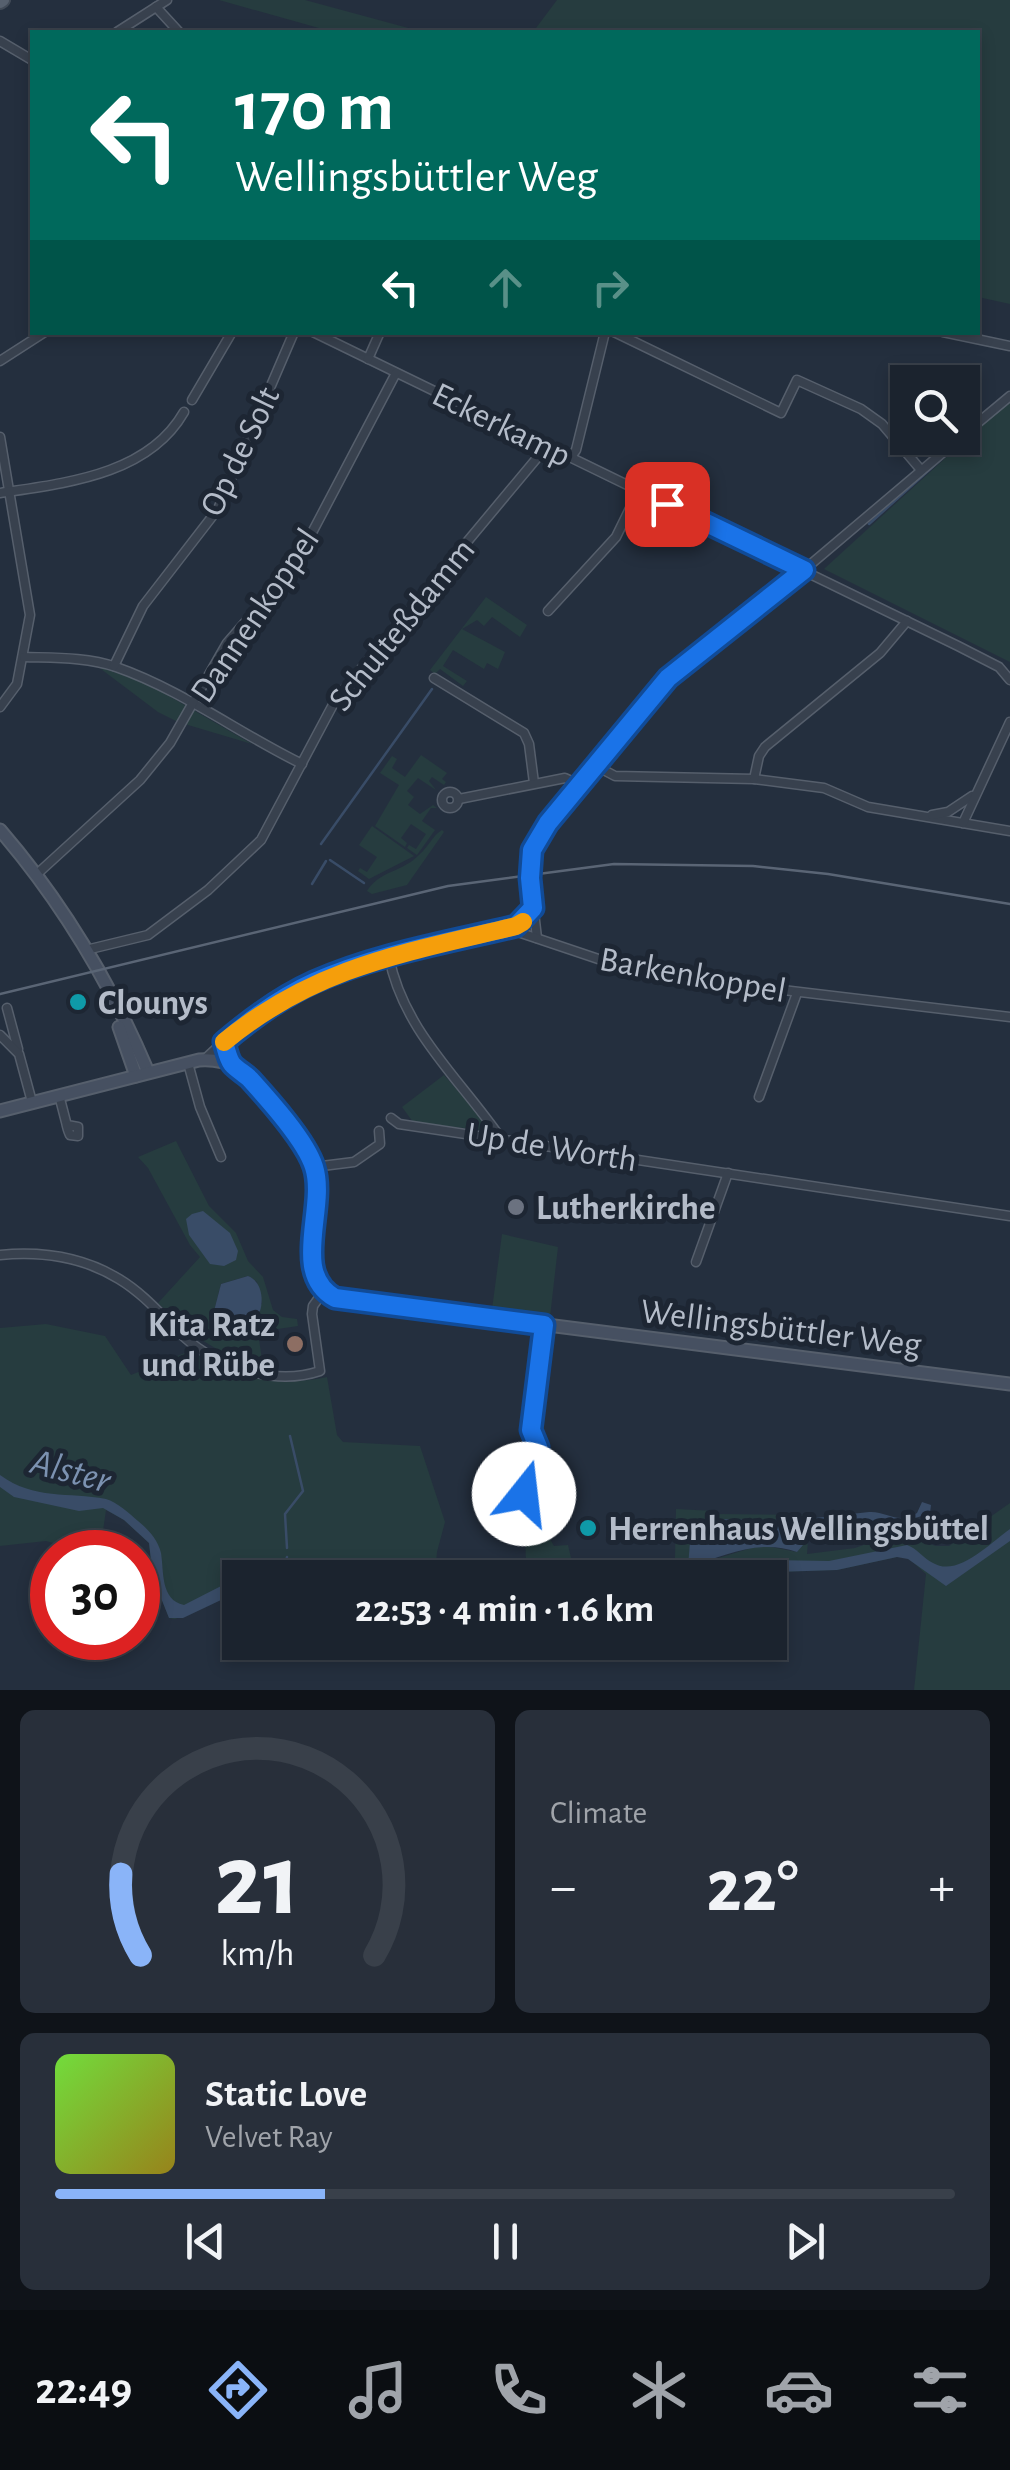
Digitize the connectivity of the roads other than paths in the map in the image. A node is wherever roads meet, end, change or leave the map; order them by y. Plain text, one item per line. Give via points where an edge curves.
1 (168, 0) edge
2 (156, 8) junction
3 (120, 30) edge
4 (177, 30) edge
5 (0, 40) edge
6 (30, 59) edge
7 (40, 335) edge
8 (230, 335) edge
9 (293, 335) edge
10 (319, 335) edge
11 (379, 335) edge
12 (604, 335) edge
13 (620, 335) edge
14 (957, 335) edge
15 (1010, 346) edge
16 (368, 359) junction
17 (0, 360) edge
18 (396, 372) junction
19 (1010, 396) edge
20 (192, 400) dead end
21 (184, 412) dead end
22 (980, 420) edge
23 (0, 437) edge
24 (548, 446) junction
25 (939, 455) edge
26 (572, 457) junction
27 (921, 470) junction
28 (638, 490) junction
29 (4, 492) edge
30 (804, 570) junction
31 (548, 611) dead end
32 (907, 621) junction
33 (24, 657) junction
34 (114, 666) junction
35 (434, 678) dead end
36 (1010, 680) edge
37 (192, 705) junction
38 (0, 707) edge
39 (1010, 722) edge
40 (302, 764) junction
41 (596, 766) junction
42 (754, 779) junction
43 (534, 783) junction
44 (580, 785) junction
45 (976, 793) junction
46 (459, 799) dead end
47 (925, 816) junction
48 (963, 822) junction
49 (1010, 831) edge
50 (3, 838) edge
51 (37, 874) junction
52 (533, 908) junction
53 (497, 931) junction
54 (537, 938) junction
55 (86, 950) junction
56 (389, 958) junction
57 (797, 993) junction
58 (7, 1008) dead end
59 (1010, 1017) edge
60 (0, 1036) edge
61 (224, 1042) junction
62 (19, 1054) junction
63 (204, 1060) junction
64 (188, 1063) junction
65 (233, 1066) junction
66 (142, 1074) junction
67 (59, 1094) junction
68 (759, 1097) dead end
69 (32, 1102) junction
70 (0, 1111) edge
71 (391, 1118) dead end
72 (66, 1126) dead end
73 (379, 1130) dead end
74 (500, 1137) junction
75 (221, 1157) dead end
76 (314, 1167) junction
77 (728, 1173) junction
78 (1010, 1216) edge
79 (0, 1255) edge
80 (696, 1262) dead end
81 (323, 1292) junction
82 (544, 1325) junction
83 (1010, 1384) edge
84 (524, 1494) dead end

1 - 2 street
2 - 3 street
2 - 4 street
5 - 6 street
7 - 17 street
8 - 20 street
9 - 34 street, Op de Solt via 218,509 142,606
10 - 16 street, Eckerkamp
11 - 16 street
12 - 26 street
13 - 27 street via 781,413 797,380 882,424
14 - 15 street
16 - 18 street, Eckerkamp
18 - 24 street, Eckerkamp
18 - 37 street, Dannenkoppel via 295,565 227,643
19 - 22 street
21 - 29 street via 142,456 95,476
23 - 29 street
24 - 26 street, Eckerkamp
24 - 40 street, Schulteßdamm via 336,699
25 - 27 street
26 - 28 street, Eckerkamp
27 - 30 street
28 - 30 street, Eckerkamp
28 - 31 street via 616,537
29 - 33 street via 30,615
30 - 32 street, Eckerkamp
30 - 41 street via 668,678
32 - 36 street, Eckerkamp via 1000,666
32 - 42 street via 880,653 765,747
33 - 34 street
33 - 38 street via 17,684
34 - 37 street
35 - 43 street via 524,733
37 - 40 street
37 - 51 street, Dannenkoppel via 153,766
39 - 45 street
40 - 55 street, Schulteßdamm via 261,840 208,890 143,938
41 - 42 street via 615,776
41 - 44 street
42 - 47 street via 824,788 868,806
43 - 44 street via 565,778
43 - 46 street
44 - 52 street via 532,850
45 - 47 street via 948,812
45 - 48 street
47 - 48 street
48 - 49 street
50 - 51 main road
51 - 55 main road
52 - 53 street via 516,926
52 - 54 street
53 - 54 street, Barkenkoppel
53 - 56 street, Barkenkoppel
54 - 57 street, Barkenkoppel via 640,973
55 - 66 main road via 112,994
56 - 61 street, Barkenkoppel via 311,984
56 - 74 street via 419,1030
57 - 59 street, Barkenkoppel
57 - 68 street
58 - 62 street
60 - 62 street
61 - 63 street, Barkenkoppel
61 - 65 street
62 - 69 street
63 - 64 main road
63 - 65 main road
64 - 66 main road
64 - 75 street
65 - 76 main road via 263,1095
66 - 67 main road
67 - 69 main road
67 - 72 street
69 - 70 main road
71 - 74 street, Up de Worth
73 - 76 street via 380,1144 354,1162
74 - 77 street, Up de Worth
76 - 81 main road via 312,1266
77 - 78 street, Up de Worth
77 - 80 street
79 - 81 street via 53,1255 102,1270 142,1295 204,1351 272,1376 320,1371 312,1306
81 - 82 main road, Wellingsbüttler Weg
82 - 83 main road, Wellingsbüttler Weg
82 - 84 street via 531,1430 538,1447

